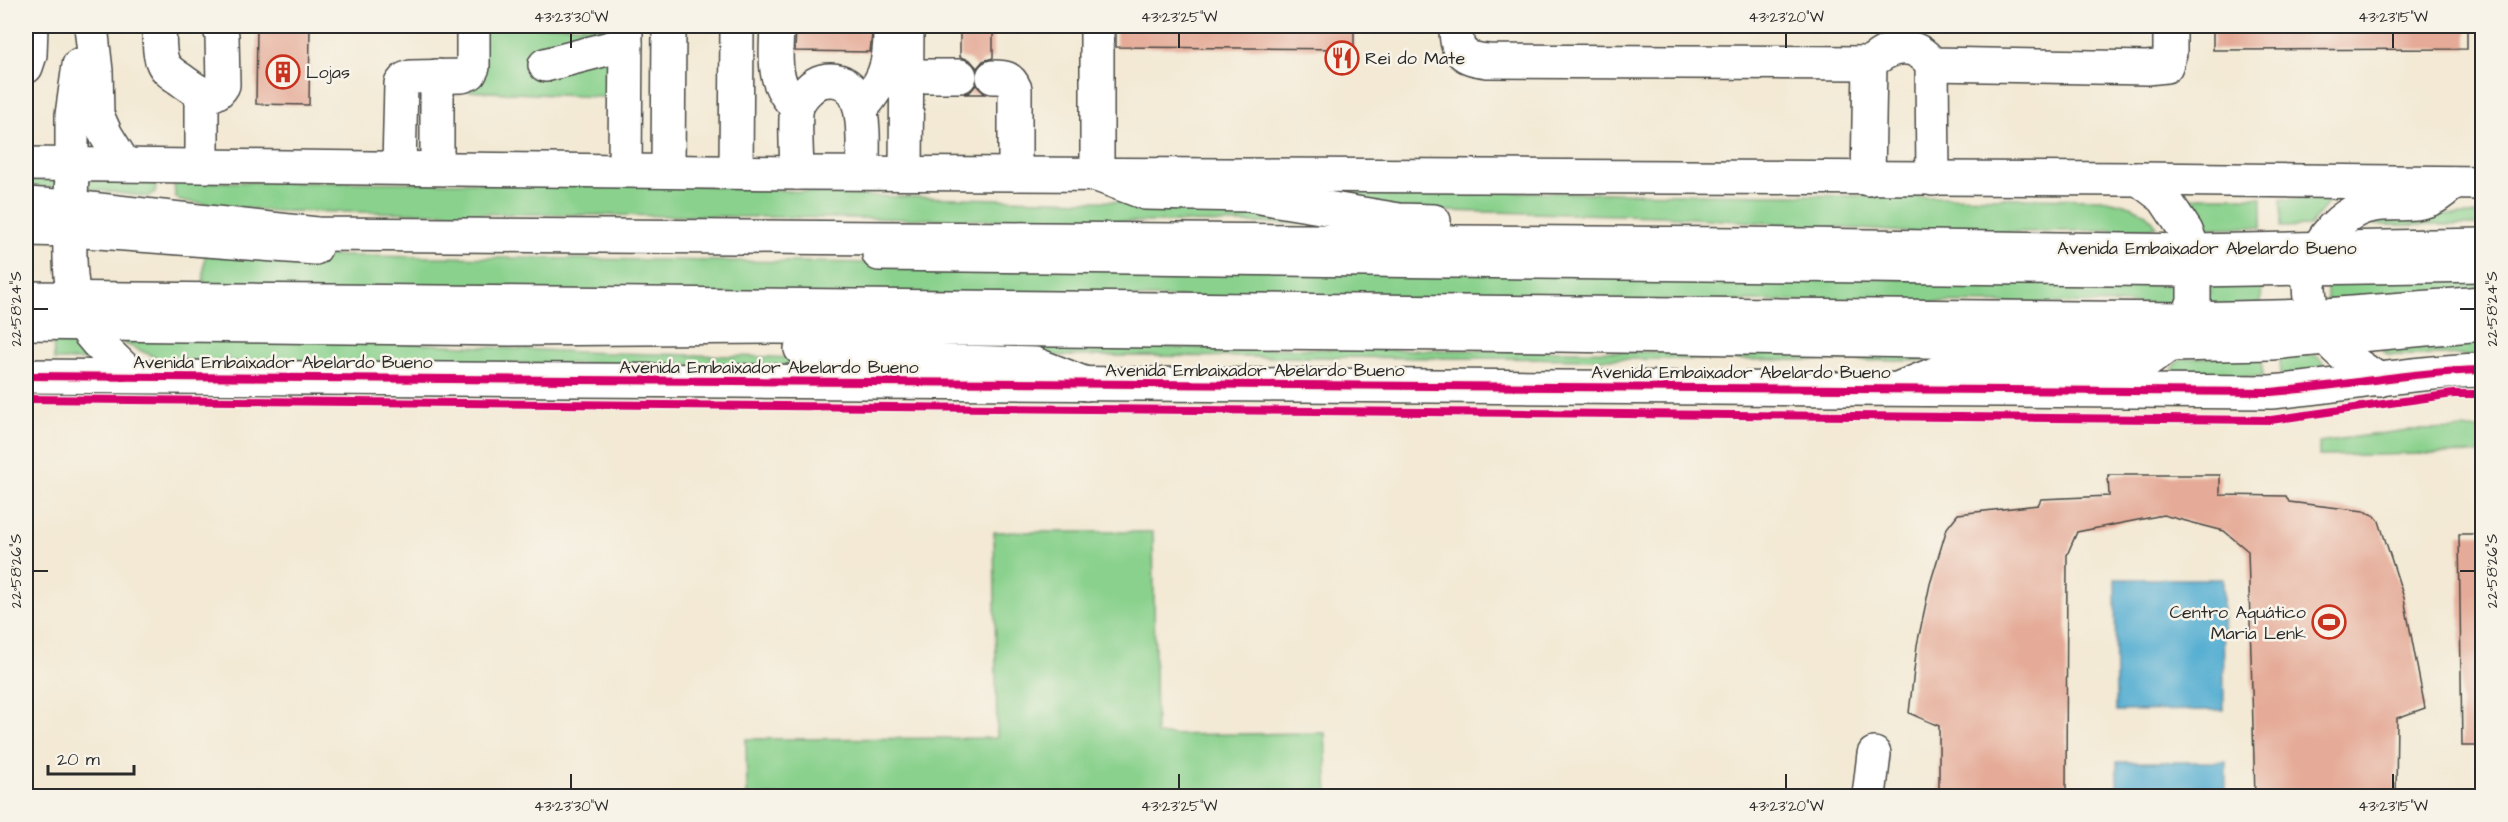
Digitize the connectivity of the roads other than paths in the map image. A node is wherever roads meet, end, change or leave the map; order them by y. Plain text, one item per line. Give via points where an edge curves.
1 (31, 26) edge
2 (86, 26) edge
3 (92, 26) edge
4 (159, 26) edge
5 (219, 26) edge
6 (473, 26) edge
7 (669, 26) edge
8 (737, 26) edge
9 (890, 26) edge
10 (908, 26) edge
11 (1097, 26) edge
12 (1456, 26) edge
13 (2170, 26) edge
14 (626, 35) edge
15 (784, 39) edge
16 (875, 55) dead end
17 (1870, 63) junction
18 (1932, 64) junction
19 (545, 65) dead end
20 (26, 68) edge
21 (437, 76) junction
22 (907, 76) junction
23 (960, 76) dead end
24 (993, 77) dead end
25 (202, 95) junction
26 (802, 100) junction
27 (859, 101) junction
28 (26, 164) edge
29 (124, 164) junction
30 (72, 165) junction
31 (202, 165) junction
32 (399, 167) junction
33 (437, 167) junction
34 (625, 170) junction
35 (668, 170) junction
36 (736, 171) junction
37 (862, 172) junction
38 (797, 173) junction
39 (906, 173) junction
40 (1015, 174) junction
41 (1096, 175) junction
42 (1868, 179) junction
43 (1934, 179) junction
44 (2139, 179) junction
45 (2468, 183) edge
46 (26, 204) edge
47 (72, 218) junction
48 (26, 229) edge
49 (1740, 244) junction
50 (2482, 245) edge
51 (2315, 258) junction
52 (2194, 261) junction
53 (2482, 265) edge
54 (26, 298) edge
55 (2482, 303) edge
56 (79, 311) junction
57 (26, 323) edge
58 (2482, 324) edge
59 (2320, 327) junction
60 (510, 329) junction
61 (2178, 332) junction
62 (2482, 370) edge
63 (26, 376) edge
64 (131, 376) junction
65 (2379, 380) junction
66 (1086, 384) junction
67 (1902, 387) junction
68 (1874, 754) dead end
69 (1869, 796) edge

1 - 20 main road
2 - 30 main road via 75,88
3 - 29 main road via 97,116
4 - 25 main road via 163,65
5 - 25 main road via 223,85 213,95
6 - 21 main road via 470,73
7 - 35 main road
8 - 36 main road
9 - 27 main road via 888,66 877,90
10 - 22 main road
11 - 41 main road
12 - 17 main road via 1461,54 1488,61
13 - 18 main road via 2169,60 2166,66 2158,68
14 - 19 main road
14 - 34 main road
15 - 26 main road via 776,61 781,88
16 - 27 main road
17 - 18 main road via 1902,46 1919,51
17 - 42 main road
18 - 43 main road
21 - 32 main road via 411,77 401,84
21 - 33 main road
22 - 23 main road
22 - 39 main road
24 - 40 main road via 1005,77 1015,88
25 - 31 main road
26 - 27 main road via 815,84 832,81 849,87
26 - 38 main road
27 - 37 main road
28 - 30 main road
29 - 30 main road
29 - 31 main road
30 - 47 main road
31 - 32 main road
32 - 33 main road
33 - 34 main road
34 - 35 main road
35 - 36 main road
36 - 38 main road
37 - 38 main road
37 - 39 main road
39 - 40 main road
40 - 41 main road
41 - 42 main road
41 - 49 main road via 1146,193 1248,195 1399,220 1620,225
42 - 43 main road
43 - 44 main road
44 - 45 main road
44 - 52 main road via 2164,198 2186,231
45 - 51 main road via 2421,202 2375,203 2355,211 2335,225
46 - 47 main road, Avenida Embaixador Abelardo Bueno
47 - 48 main road
47 - 49 main road, Avenida Embaixador Abelardo Bueno via 317,234
47 - 52 main road via 292,247
47 - 56 main road via 72,275
49 - 52 main road, Avenida Embaixador Abelardo Bueno
50 - 51 main road, Avenida Embaixador Abelardo Bueno
51 - 52 main road, Avenida Embaixador Abelardo Bueno
51 - 53 main road
51 - 59 main road via 2309,300
52 - 61 main road via 2194,301
54 - 56 main road
55 - 59 main road
56 - 57 main road, Avenida Embaixador Abelardo Bueno
56 - 60 main road, Avenida Embaixador Abelardo Bueno
56 - 61 main road
56 - 64 main road via 101,347
58 - 59 main road, Avenida Embaixador Abelardo Bueno
59 - 61 main road, Avenida Embaixador Abelardo Bueno via 2271,343
59 - 65 main road via 2343,354
60 - 61 main road, Avenida Embaixador Abelardo Bueno via 775,327 1580,335
60 - 66 main road via 592,345 806,349 923,361 1035,364
61 - 67 main road via 2146,362 2112,371 1954,370
62 - 65 main road, Avenida Embaixador Abelardo Bueno
63 - 64 main road, Avenida Embaixador Abelardo Bueno
64 - 66 main road, Avenida Embaixador Abelardo Bueno
65 - 67 main road, Avenida Embaixador Abelardo Bueno via 2271,392
66 - 67 main road, Avenida Embaixador Abelardo Bueno
68 - 69 main road

